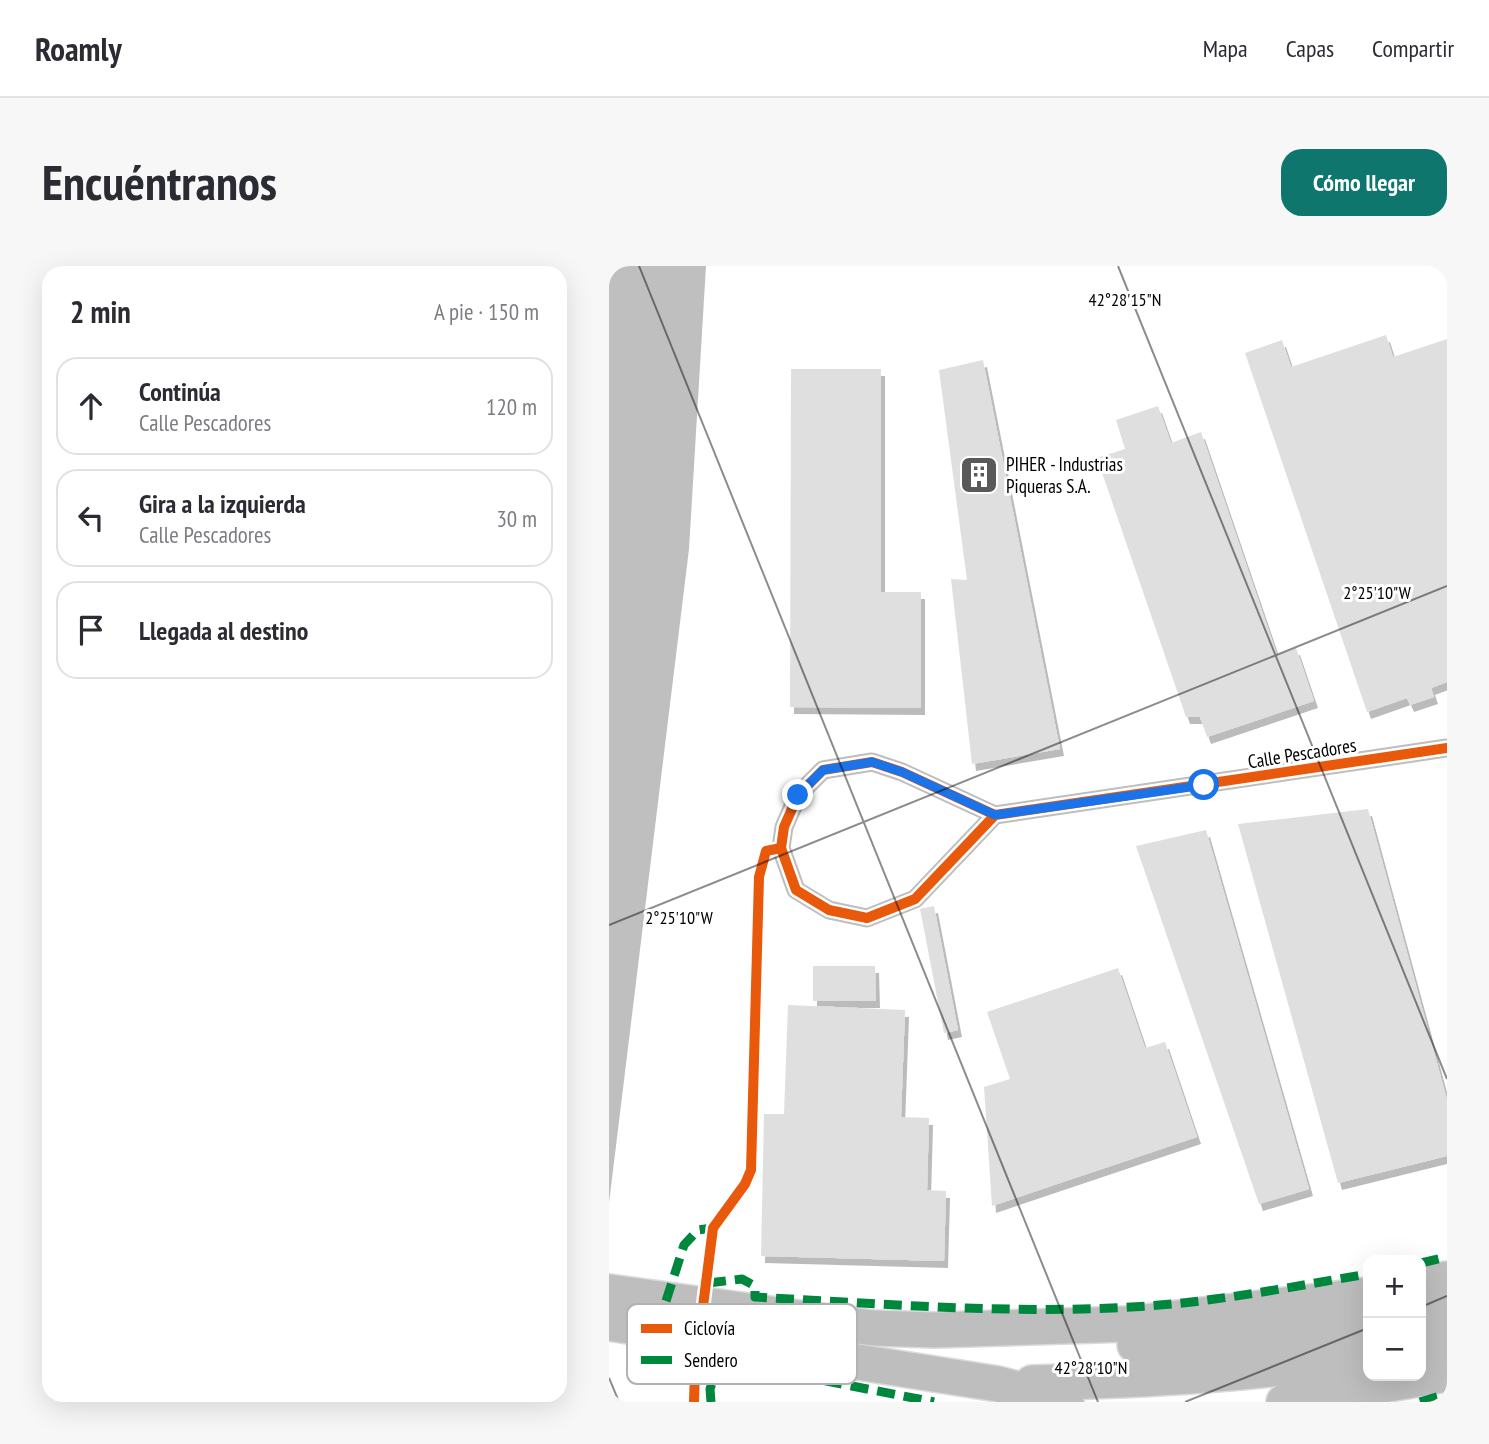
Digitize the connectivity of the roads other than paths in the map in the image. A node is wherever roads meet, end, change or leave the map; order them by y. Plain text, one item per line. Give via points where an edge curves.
1 (1447, 748) edge
2 (995, 815) junction
3 (1447, 1279) edge
4 (1426, 1283) edge
5 (609, 1292) edge
6 (1363, 1295) edge
7 (653, 1304) edge
8 (1447, 1308) edge
9 (1426, 1313) edge
10 (609, 1324) edge
11 (627, 1324) edge
12 (1363, 1326) edge
13 (857, 1328) edge
14 (935, 1330) junction
15 (1447, 1340) edge
16 (1426, 1345) edge
17 (1314, 1348) junction
18 (857, 1353) edge
19 (1363, 1354) edge
20 (1447, 1374) edge
21 (997, 1384) junction
22 (1066, 1402) edge
23 (1283, 1402) edge

1 - 2 street, Calle Pescadores
2 - 2 street via 872,762 823,770 798,795 784,827 781,848 796,890 829,909 867,918 915,899
3 - 4 highway
5 - 7 highway
6 - 14 highway via 1128,1324
8 - 9 highway
10 - 11 highway
12 - 17 highway
13 - 14 highway
14 - 17 highway via 1041,1345
15 - 16 highway
17 - 19 highway
17 - 21 highway via 1210,1376
18 - 21 highway
20 - 23 highway
21 - 22 highway

